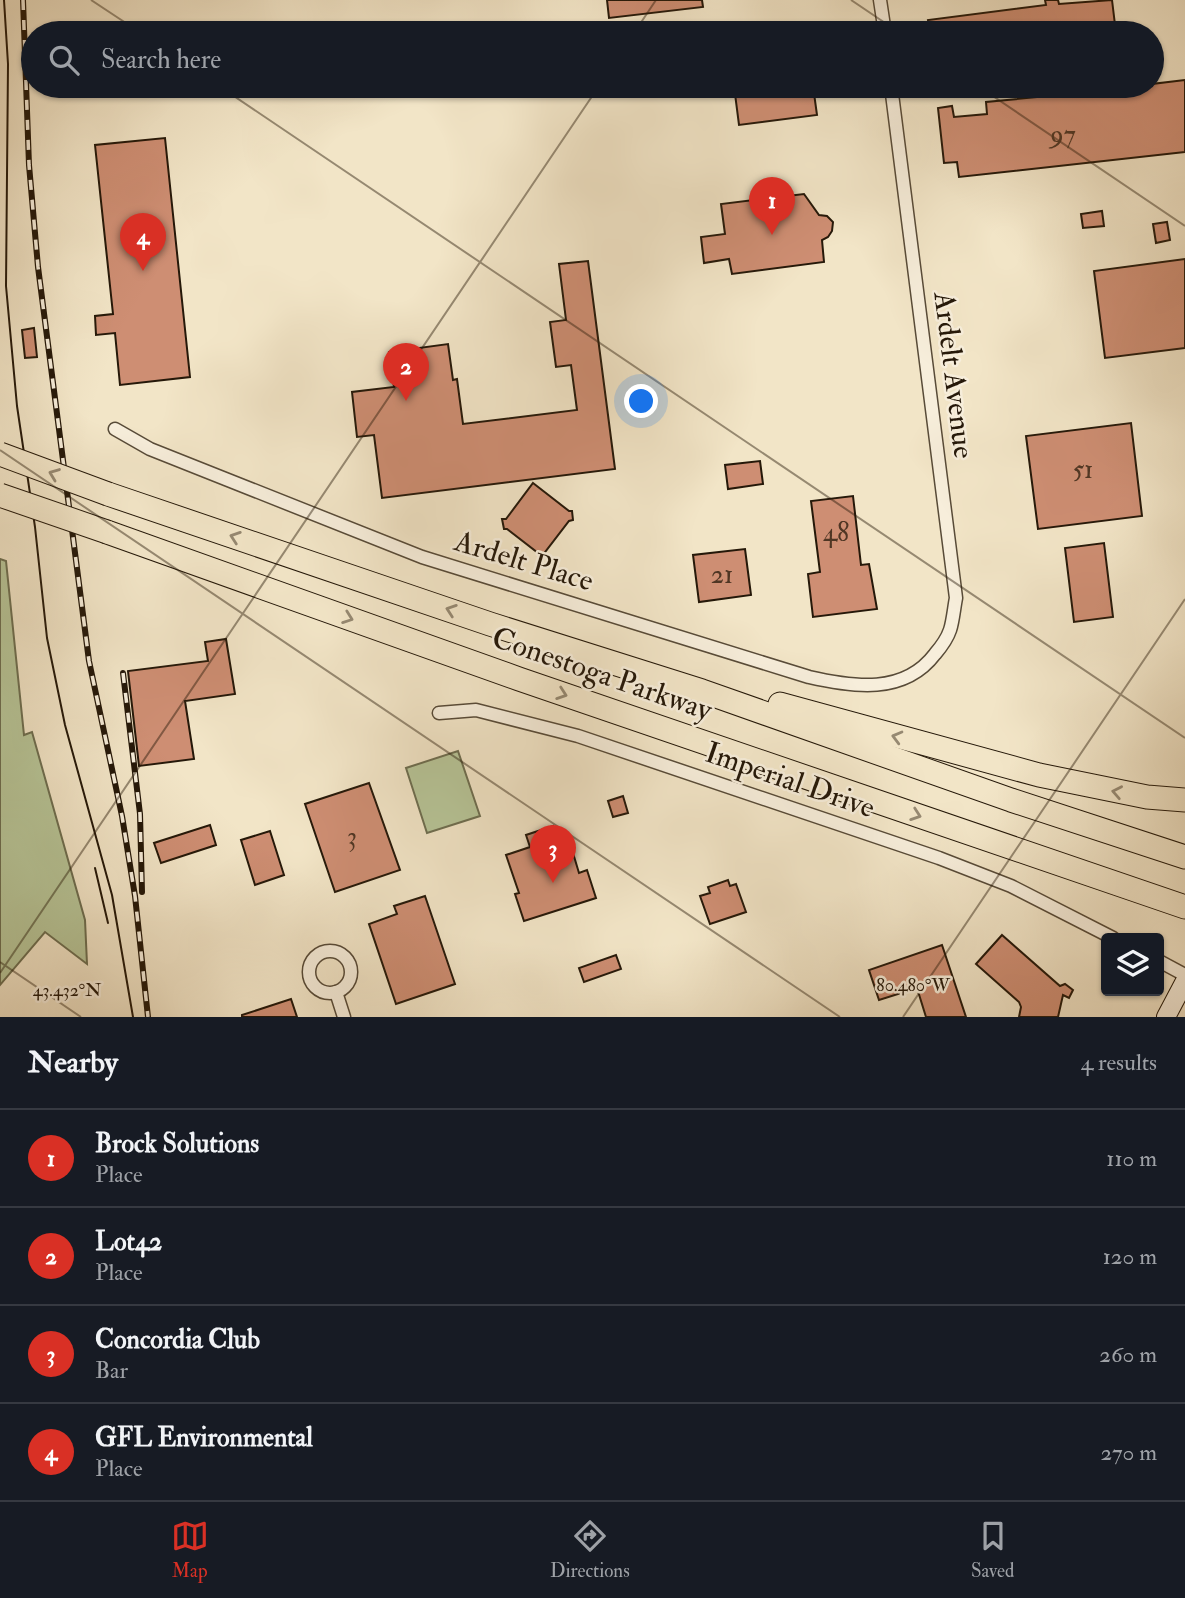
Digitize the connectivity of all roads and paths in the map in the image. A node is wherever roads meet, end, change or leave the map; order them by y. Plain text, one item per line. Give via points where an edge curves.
1 (880, 0) edge
2 (883, 21) edge
3 (893, 98) edge
4 (115, 429) dead end
5 (0, 454) edge
6 (0, 495) edge
7 (928, 664) joint
8 (702, 691) junction
9 (439, 713) dead end
10 (1185, 800) edge
11 (1185, 858) edge
12 (1157, 903) junction
13 (1185, 907) edge
14 (1185, 919) edge
15 (1103, 933) edge
16 (1164, 964) edge
17 (1185, 975) edge
18 (1185, 982) edge
19 (336, 992) dead end
20 (344, 1017) edge
21 (1166, 1017) edge

1 - 2 street
3 - 7 street, Ardelt Avenue via 956,598 950,631
4 - 7 street, Ardelt Place via 150,449 422,557 809,677 846,685 887,684
8 -> 5 highway, Conestoga Parkway, bridge via 477,619
6 -> 12 highway, Conestoga Parkway, bridge via 1130,889
10 -> 8 highway via 1039,775 732,690
8 - 11 highway, Conestoga Parkway
9 - 15 street, Imperial Drive via 476,710 591,741 939,858 1011,886
12 - 13 highway
12 - 14 highway
16 - 17 street
18 - 21 main road
19 - 20 street

